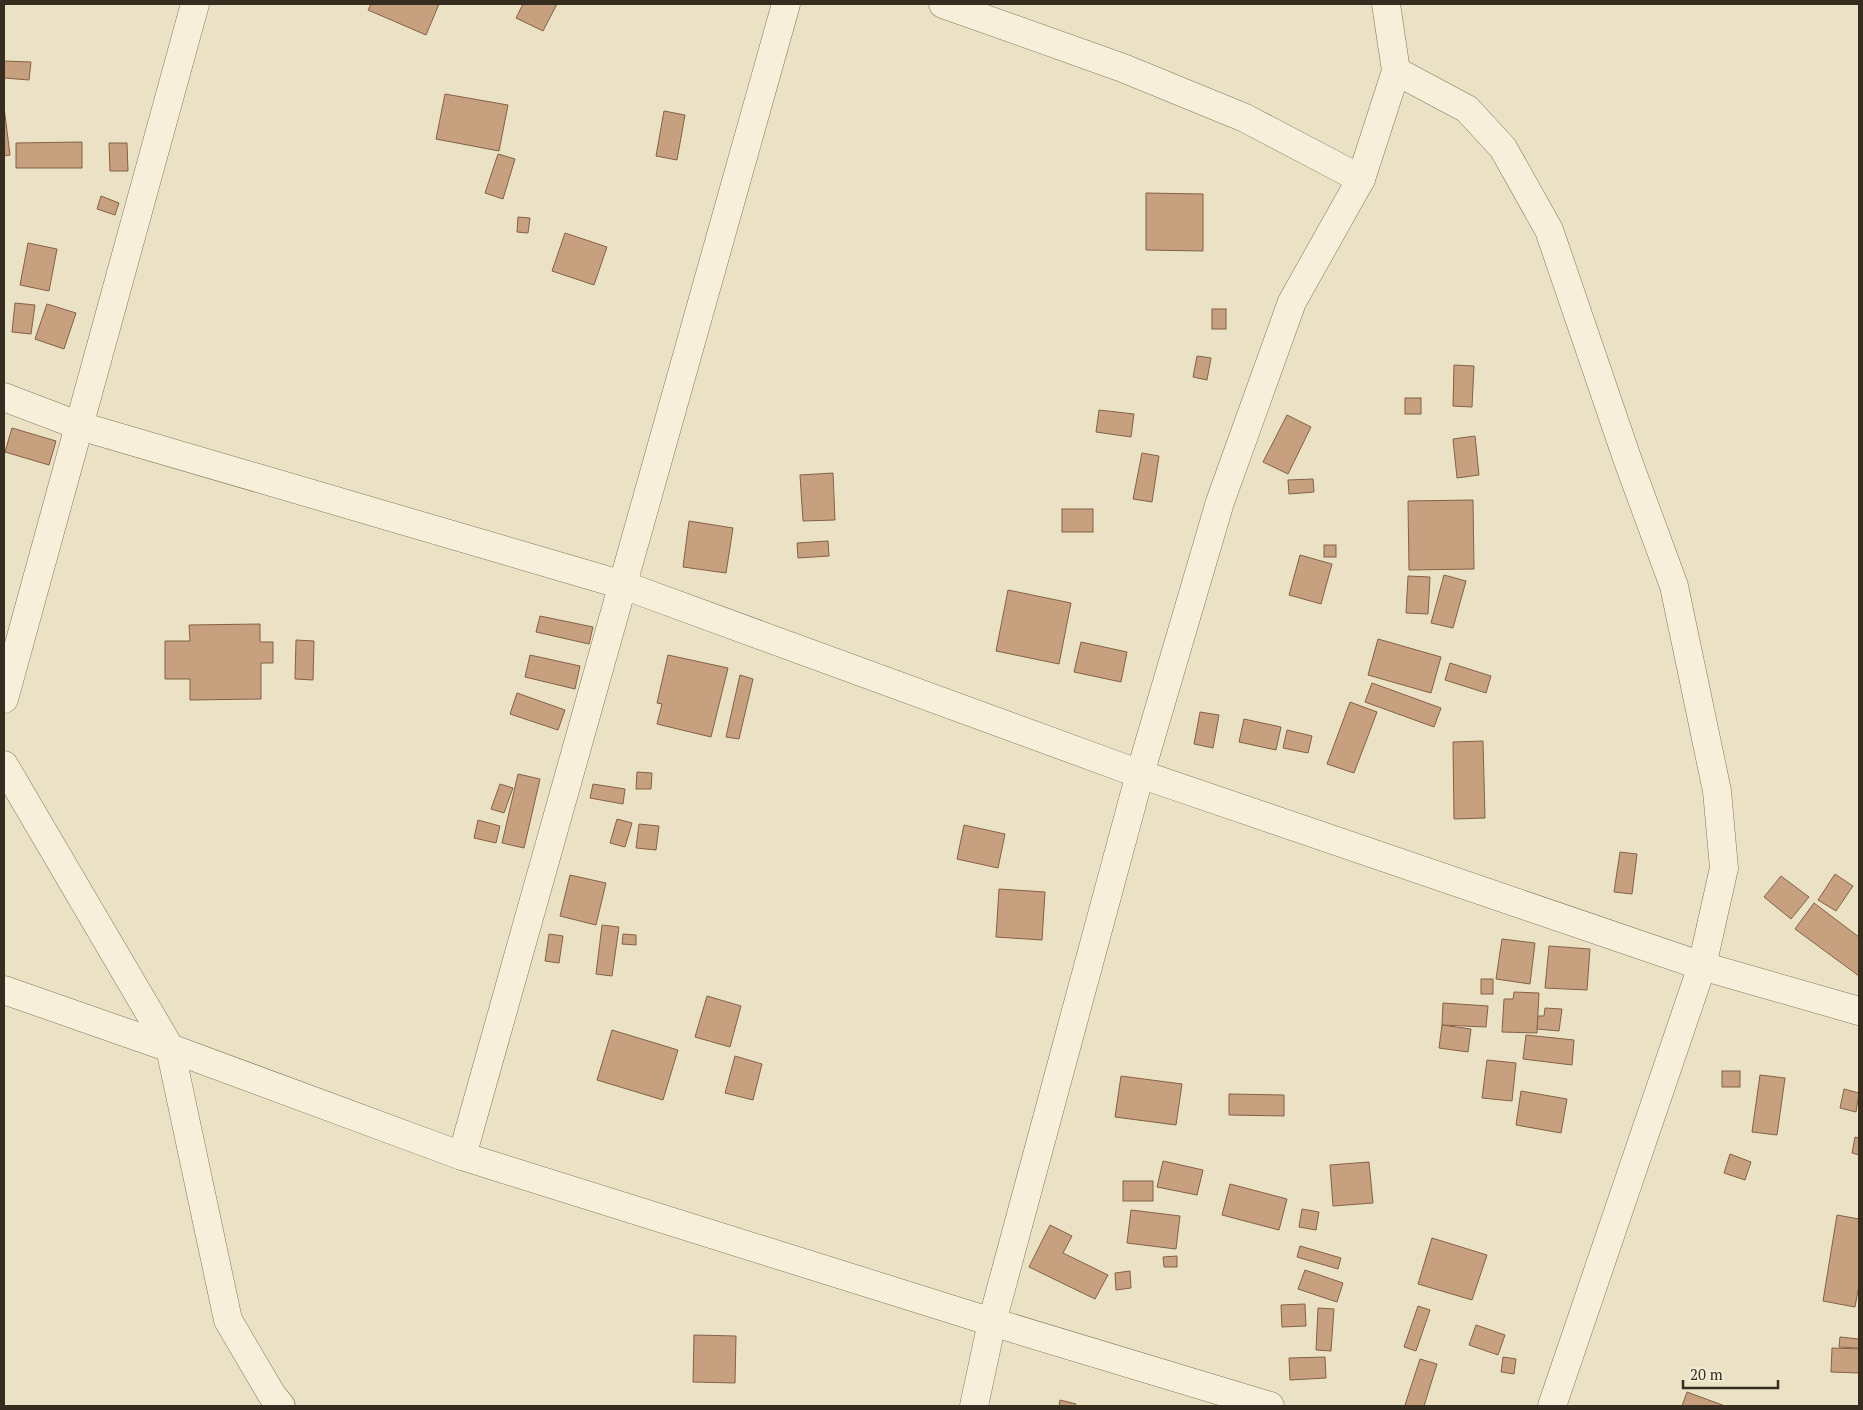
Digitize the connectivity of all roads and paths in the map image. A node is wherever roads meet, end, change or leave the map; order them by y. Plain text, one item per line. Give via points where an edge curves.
1 (195, 4) edge
2 (786, 4) edge
3 (944, 4) edge
4 (1386, 4) edge
5 (1396, 71) junction
6 (1360, 179) junction
7 (4, 397) edge
8 (80, 426) junction
9 (623, 585) junction
10 (4, 699) edge
11 (4, 765) edge
12 (1140, 774) junction
13 (1702, 966) junction
14 (4, 990) edge
15 (1859, 1011) edge
16 (170, 1048) junction
17 (462, 1156) junction
18 (992, 1322) junction
19 (281, 1406) edge
20 (974, 1406) edge
21 (1270, 1406) edge
22 (1552, 1406) edge

1 - 8 street
2 - 9 street
3 - 6 street via 1123,68 1245,118
4 - 5 street
5 - 6 street
5 - 13 street via 1467,109 1503,148 1549,230 1674,586 1717,791 1724,868
6 - 12 street via 1292,302 1220,502
7 - 8 street
8 - 9 street
8 - 10 street
9 - 12 street
9 - 17 street
11 - 16 street
12 - 13 street
12 - 18 street
13 - 15 street
13 - 22 street
14 - 16 street
16 - 17 street
16 - 19 street via 228,1320
17 - 18 street
18 - 20 street
18 - 21 street

